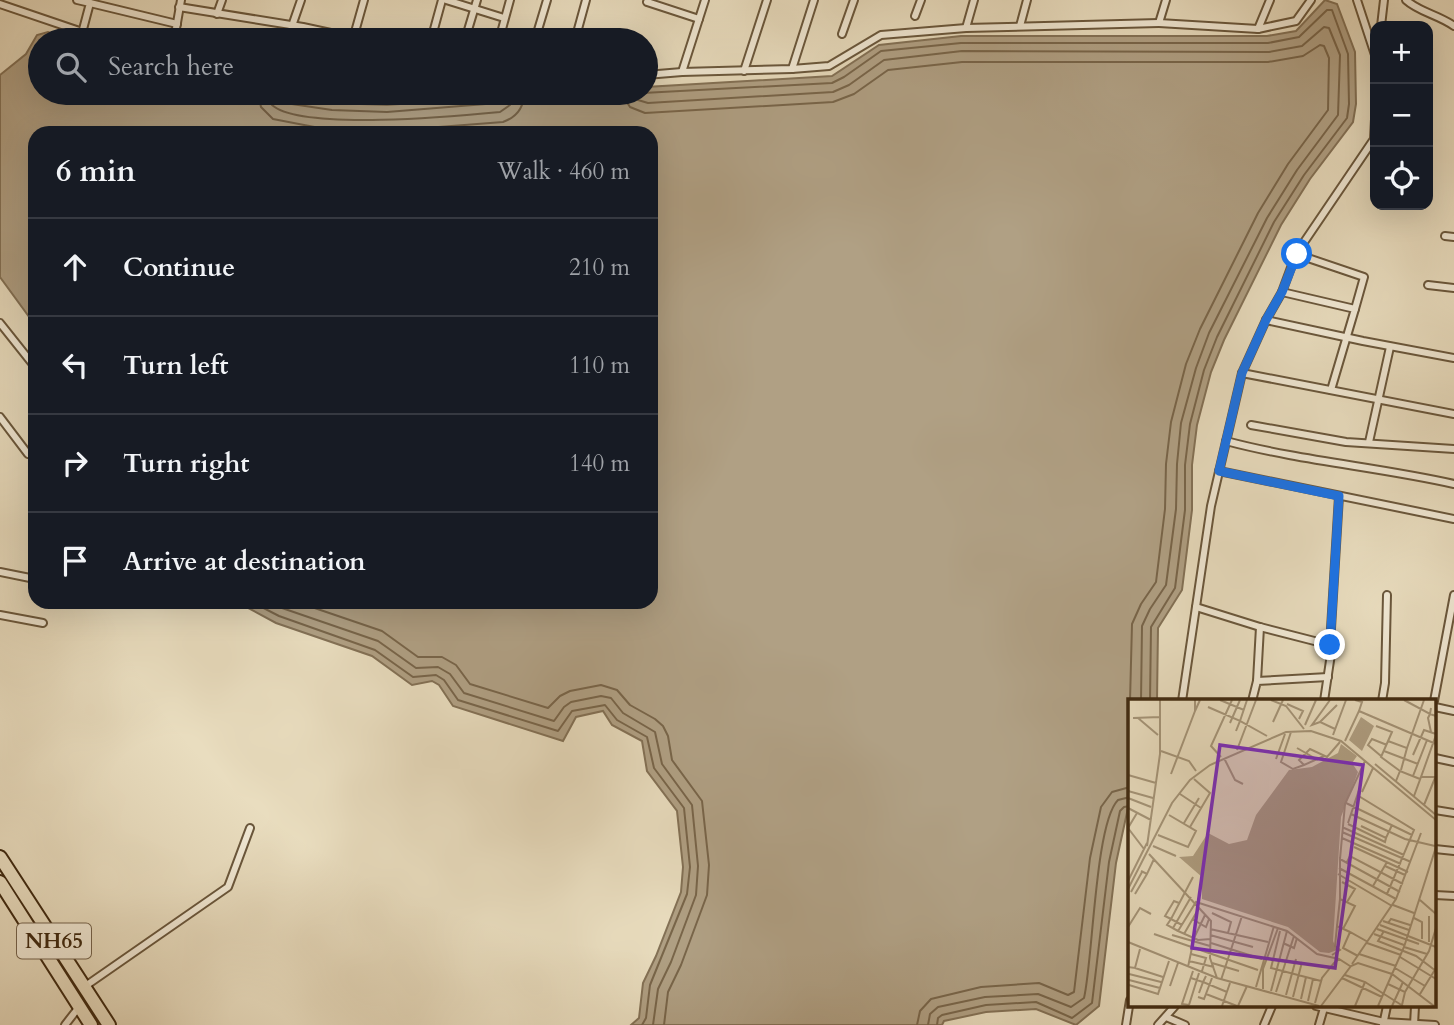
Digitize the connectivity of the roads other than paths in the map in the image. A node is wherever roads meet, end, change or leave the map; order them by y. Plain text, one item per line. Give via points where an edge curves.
1 (77, 0) edge
2 (222, 0) edge
3 (301, 0) edge
4 (364, 0) edge
5 (444, 0) edge
6 (477, 0) edge
7 (510, 0) edge
8 (547, 0) edge
9 (586, 0) edge
10 (639, 0) edge
11 (705, 0) edge
12 (767, 0) edge
13 (814, 0) edge
14 (854, 0) edge
15 (921, 0) edge
16 (974, 0) edge
17 (1027, 0) edge
18 (1166, 0) edge
19 (1270, 0) edge
20 (1311, 0) edge
21 (1357, 0) edge
22 (1384, 0) edge
23 (1406, 0) edge
24 (647, 1) edge
25 (90, 3) junction
26 (0, 4) edge
27 (180, 4) edge
28 (475, 8) junction
29 (216, 14) junction
30 (915, 16) dead end
31 (504, 18) junction
32 (699, 19) junction
33 (1382, 21) edge
34 (1158, 23) junction
35 (177, 24) junction
36 (292, 26) junction
37 (1020, 26) junction
38 (1454, 26) edge
39 (68, 28) edge
40 (83, 28) edge
41 (176, 28) edge
42 (302, 28) edge
43 (356, 28) edge
44 (435, 28) edge
45 (469, 28) edge
46 (502, 28) edge
47 (539, 28) edge
48 (578, 28) edge
49 (965, 28) junction
50 (1258, 29) junction
51 (842, 34) dead end
52 (1370, 40) edge
53 (792, 69) junction
54 (744, 71) junction
55 (682, 72) junction
56 (658, 74) edge
57 (1370, 145) edge
58 (1445, 236) dead end
59 (1454, 237) edge
60 (1297, 254) junction
61 (1428, 285) dead end
62 (1454, 288) edge
63 (1282, 292) junction
64 (1355, 309) junction
65 (1266, 320) junction
66 (2, 325) edge
67 (0, 337) edge
68 (1347, 338) junction
69 (1390, 346) junction
70 (28, 358) edge
71 (1454, 358) edge
72 (1242, 373) junction
73 (1331, 390) junction
74 (1380, 399) junction
75 (1454, 414) edge
76 (0, 417) edge
77 (1251, 425) dead end
78 (1226, 441) junction
79 (1369, 442) junction
80 (1454, 449) edge
81 (28, 454) edge
82 (1219, 471) junction
83 (1454, 484) edge
84 (1339, 496) junction
85 (1454, 519) edge
86 (0, 572) edge
87 (28, 578) edge
88 (1387, 595) dead end
89 (1454, 595) edge
90 (1196, 607) junction
91 (0, 615) edge
92 (43, 623) dead end
93 (1260, 627) junction
94 (1330, 645) junction
95 (1328, 677) junction
96 (1257, 681) junction
97 (1182, 699) edge
98 (1252, 699) edge
99 (1324, 699) edge
100 (1382, 699) edge
101 (1434, 699) edge
102 (1436, 707) edge
103 (1454, 711) edge
104 (1436, 758) edge
105 (1454, 762) edge
106 (1436, 810) edge
107 (1454, 813) edge
108 (250, 828) dead end
109 (1436, 849) edge
110 (1454, 852) edge
111 (0, 857) edge
112 (0, 882) edge
113 (1436, 895) edge
114 (1454, 896) edge
115 (6, 902) edge
116 (84, 987) junction
117 (79, 1007) junction
118 (1129, 1007) edge
119 (1174, 1007) edge
120 (1272, 1007) edge
121 (1320, 1007) edge
122 (1324, 1008) junction
123 (1166, 1017) junction
124 (1383, 1023) edge
125 (1414, 1024) edge
126 (65, 1025) edge
127 (91, 1025) edge
128 (109, 1025) edge
129 (1126, 1025) edge
130 (1158, 1025) edge
131 (1185, 1025) edge
132 (1264, 1025) edge
133 (1319, 1025) edge
134 (1435, 1025) edge

1 - 25 street
2 - 29 street
3 - 36 street
4 - 43 street
5 - 28 street
5 - 44 street
6 - 28 street
7 - 31 street
8 - 47 street
9 - 48 street
10 - 24 street
11 - 32 street
12 - 54 street
13 - 53 street
14 - 51 street
15 - 30 street
16 - 49 street
17 - 37 street
18 - 34 street
19 - 50 street
20 - 50 street via 1296,21
21 - 52 street
22 - 33 street
23 - 38 street
24 - 32 street
25 - 35 street
25 - 40 street
26 - 39 street
27 - 29 street
27 - 35 street
28 - 31 street
28 - 45 street
29 - 36 street
31 - 46 street
32 - 55 street
34 - 37 street
34 - 50 street
35 - 41 street
36 - 42 street
37 - 49 street
49 - 53 street via 881,35 830,65
53 - 54 street
54 - 55 street
55 - 56 street
57 - 60 street
58 - 59 street
60 - 63 street
60 - 64 street via 1364,277
61 - 62 street
63 - 64 street
63 - 65 street
64 - 68 street
65 - 68 street
65 - 72 street
66 - 67 street
66 - 70 street
68 - 69 street
68 - 73 street
69 - 71 street
69 - 74 street
72 - 73 street
72 - 78 street
73 - 74 street
74 - 75 street
74 - 79 street
76 - 81 street
77 - 79 street
78 - 82 street
78 - 83 street
79 - 80 street
82 - 84 street
82 - 90 street
84 - 85 street
84 - 94 street
86 - 87 street
88 - 100 street
89 - 101 street
90 - 93 street
90 - 97 street
91 - 92 street
93 - 94 street
93 - 96 street
94 - 95 street
95 - 96 street
95 - 99 street
96 - 98 street
102 - 103 street
104 - 105 street
106 - 107 street
108 - 116 street via 228,887
109 - 110 street
111 - 116 highway, NH65
112 - 115 highway, NH65
113 - 114 street
115 - 117 highway, NH65
116 - 128 highway, NH65
117 - 126 street
117 - 127 highway, NH65
118 - 129 street
119 - 123 street
120 - 132 street
121 - 122 street
122 - 124 street
122 - 133 street
123 - 130 street
123 - 131 street
124 - 125 street
125 - 134 street

